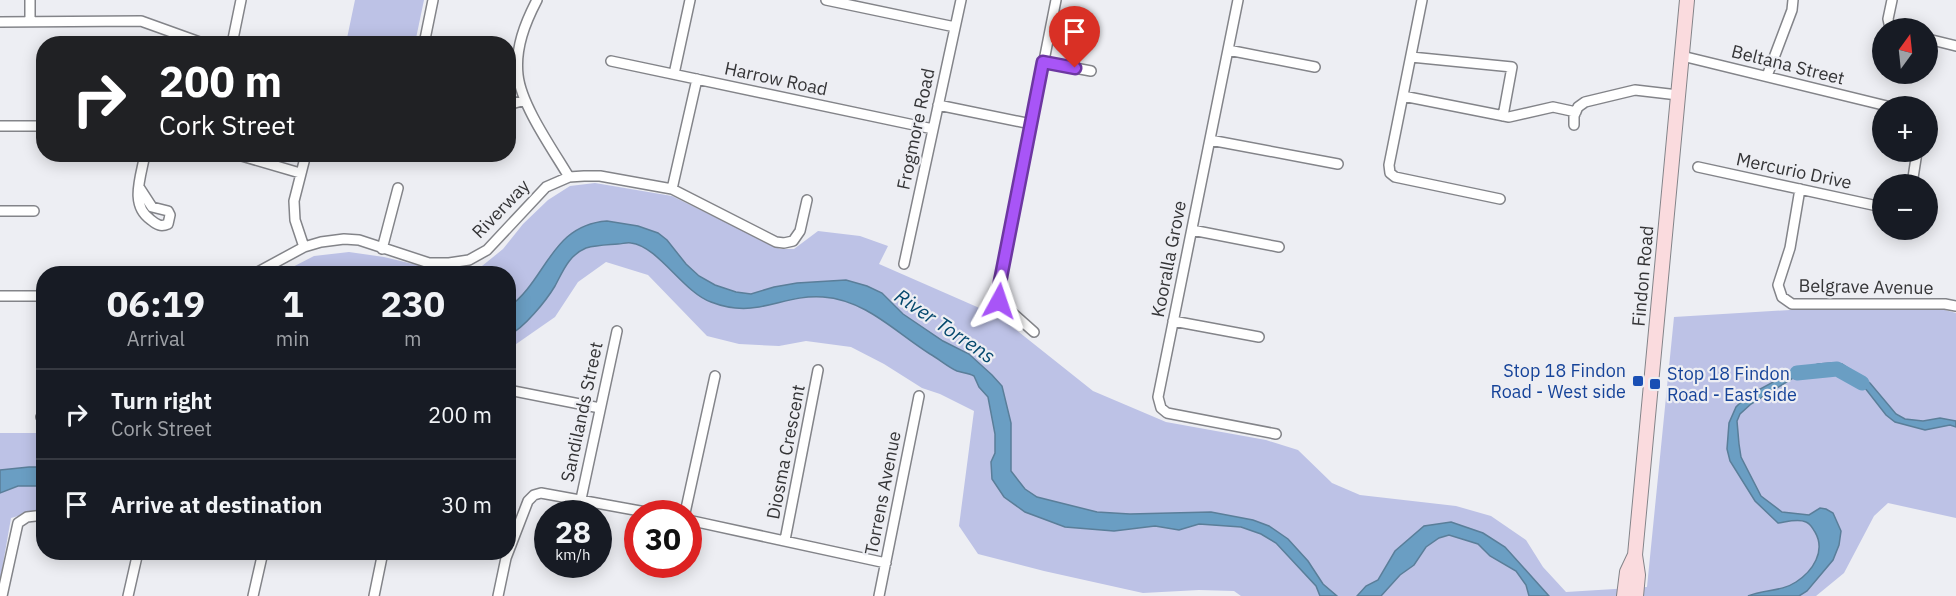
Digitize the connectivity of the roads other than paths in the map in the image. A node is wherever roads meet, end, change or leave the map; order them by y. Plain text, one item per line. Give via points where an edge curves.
1 (30, 0) edge
2 (241, 0) edge
3 (433, 0) edge
4 (537, 0) edge
5 (690, 0) edge
6 (826, 0) edge
7 (961, 0) edge
8 (1056, 0) edge
9 (1238, 0) edge
10 (1422, 0) edge
11 (1687, 0) edge
12 (1793, 0) edge
13 (1892, 0) edge
14 (1888, 18) edge
15 (30, 21) junction
16 (0, 22) edge
17 (955, 27) junction
18 (183, 36) edge
19 (234, 36) edge
20 (426, 36) edge
21 (1938, 42) edge
22 (1956, 46) edge
23 (1228, 50) junction
24 (1682, 56) junction
25 (1411, 57) junction
26 (611, 61) dead end
27 (1043, 62) junction
28 (1315, 67) dead end
29 (1091, 71) dead end
30 (674, 74) junction
31 (1767, 76) junction
32 (697, 79) junction
33 (1678, 95) junction
34 (1403, 96) junction
35 (525, 100) junction
36 (1872, 102) edge
37 (516, 103) edge
38 (938, 105) junction
39 (1576, 112) junction
40 (1503, 116) junction
41 (1031, 124) junction
42 (1574, 125) dead end
43 (0, 126) edge
44 (36, 126) edge
45 (933, 129) junction
46 (1210, 140) junction
47 (144, 162) edge
48 (263, 162) edge
49 (303, 162) edge
50 (1338, 164) dead end
51 (1698, 167) dead end
52 (300, 173) junction
53 (569, 177) junction
54 (139, 187) dead end
55 (398, 188) dead end
56 (672, 189) junction
57 (1800, 189) junction
58 (1500, 199) dead end
59 (807, 200) dead end
60 (1872, 205) edge
61 (0, 211) edge
62 (34, 211) dead end
63 (1192, 230) junction
64 (304, 247) junction
65 (1279, 247) dead end
66 (382, 249) junction
67 (904, 264) dead end
68 (269, 266) edge
69 (0, 296) edge
70 (36, 296) edge
71 (1956, 306) edge
72 (1173, 321) junction
73 (617, 331) dead end
74 (1034, 332) dead end
75 (1259, 337) dead end
76 (818, 370) dead end
77 (715, 376) dead end
78 (516, 392) edge
79 (919, 396) dead end
80 (600, 408) junction
81 (1276, 434) dead end
82 (580, 500) joint
83 (688, 500) edge
84 (36, 516) edge
85 (702, 523) edge
86 (516, 532) edge
87 (785, 540) junction
88 (136, 560) edge
89 (261, 560) edge
90 (381, 560) edge
91 (506, 560) edge
92 (885, 563) junction
93 (498, 595) edge
94 (1630, 595) edge
95 (2, 596) edge
96 (128, 596) edge
97 (253, 596) edge
98 (374, 596) edge
99 (510, 596) edge
100 (879, 596) edge

1 - 15 street
2 - 19 street
3 - 20 street
4 - 35 street via 527,19 517,60
5 - 30 street
6 - 17 street
7 - 17 street, Frogmore Road
8 - 27 street
9 - 23 street, Kooralla Grove
10 - 25 street
11 - 24 main road, Findon Road
12 - 31 street
13 - 14 street
15 - 16 street
15 - 18 street via 141,21
17 - 38 street, Frogmore Road
21 - 22 street
23 - 28 street
23 - 46 street, Kooralla Grove
24 - 31 street, Beltana Street
24 - 33 main road, Findon Road
25 - 34 street
25 - 40 street via 1512,67
26 - 30 street, Harrow Road
27 - 29 street
27 - 41 street
30 - 32 street, Harrow Road
31 - 36 street, Beltana Street
32 - 45 street, Harrow Road
32 - 56 street
33 - 39 street via 1635,90 1585,102
33 - 94 main road, Findon Road via 1635,555 1638,574
34 - 40 street
34 - 58 street via 1390,173
35 - 37 street
35 - 53 street
38 - 41 street
38 - 45 street, Frogmore Road
39 - 40 street via 1553,107
39 - 42 street
41 - 74 street via 998,292 999,301
43 - 44 street
45 - 67 street, Frogmore Road
46 - 50 street
46 - 63 street, Kooralla Grove
47 - 54 street
48 - 52 street
49 - 52 street
51 - 57 street, Mercurio Drive
52 - 64 street via 294,201 295,220
53 - 56 street, Riverway via 600,176
53 - 66 street, Riverway via 546,187 487,250 469,260 429,263
55 - 66 street
56 - 59 street, Riverway via 784,243 793,241 800,231
57 - 60 street, Mercurio Drive
57 - 71 street, Belgrave Avenue via 1790,248 1778,285 1782,297 1792,304
61 - 62 street
63 - 65 street
63 - 72 street, Kooralla Grove
64 - 66 street, Riverway via 344,239
64 - 68 street, Riverway
69 - 70 street
72 - 75 street
72 - 81 street, Kooralla Grove via 1158,398 1161,408 1167,413
73 - 80 street, Sandilands Street
76 - 87 street, Diosma Crescent
77 - 83 street
78 - 80 street
79 - 92 street, Torrens Avenue
80 - 82 street, Sandilands Street
82 - 86 street via 534,495
84 - 95 street via 21,519 15,529
85 - 87 street
87 - 92 street
88 - 96 street
89 - 97 street
90 - 98 street
91 - 93 street
92 - 100 street, Torrens Avenue
93 - 99 street

